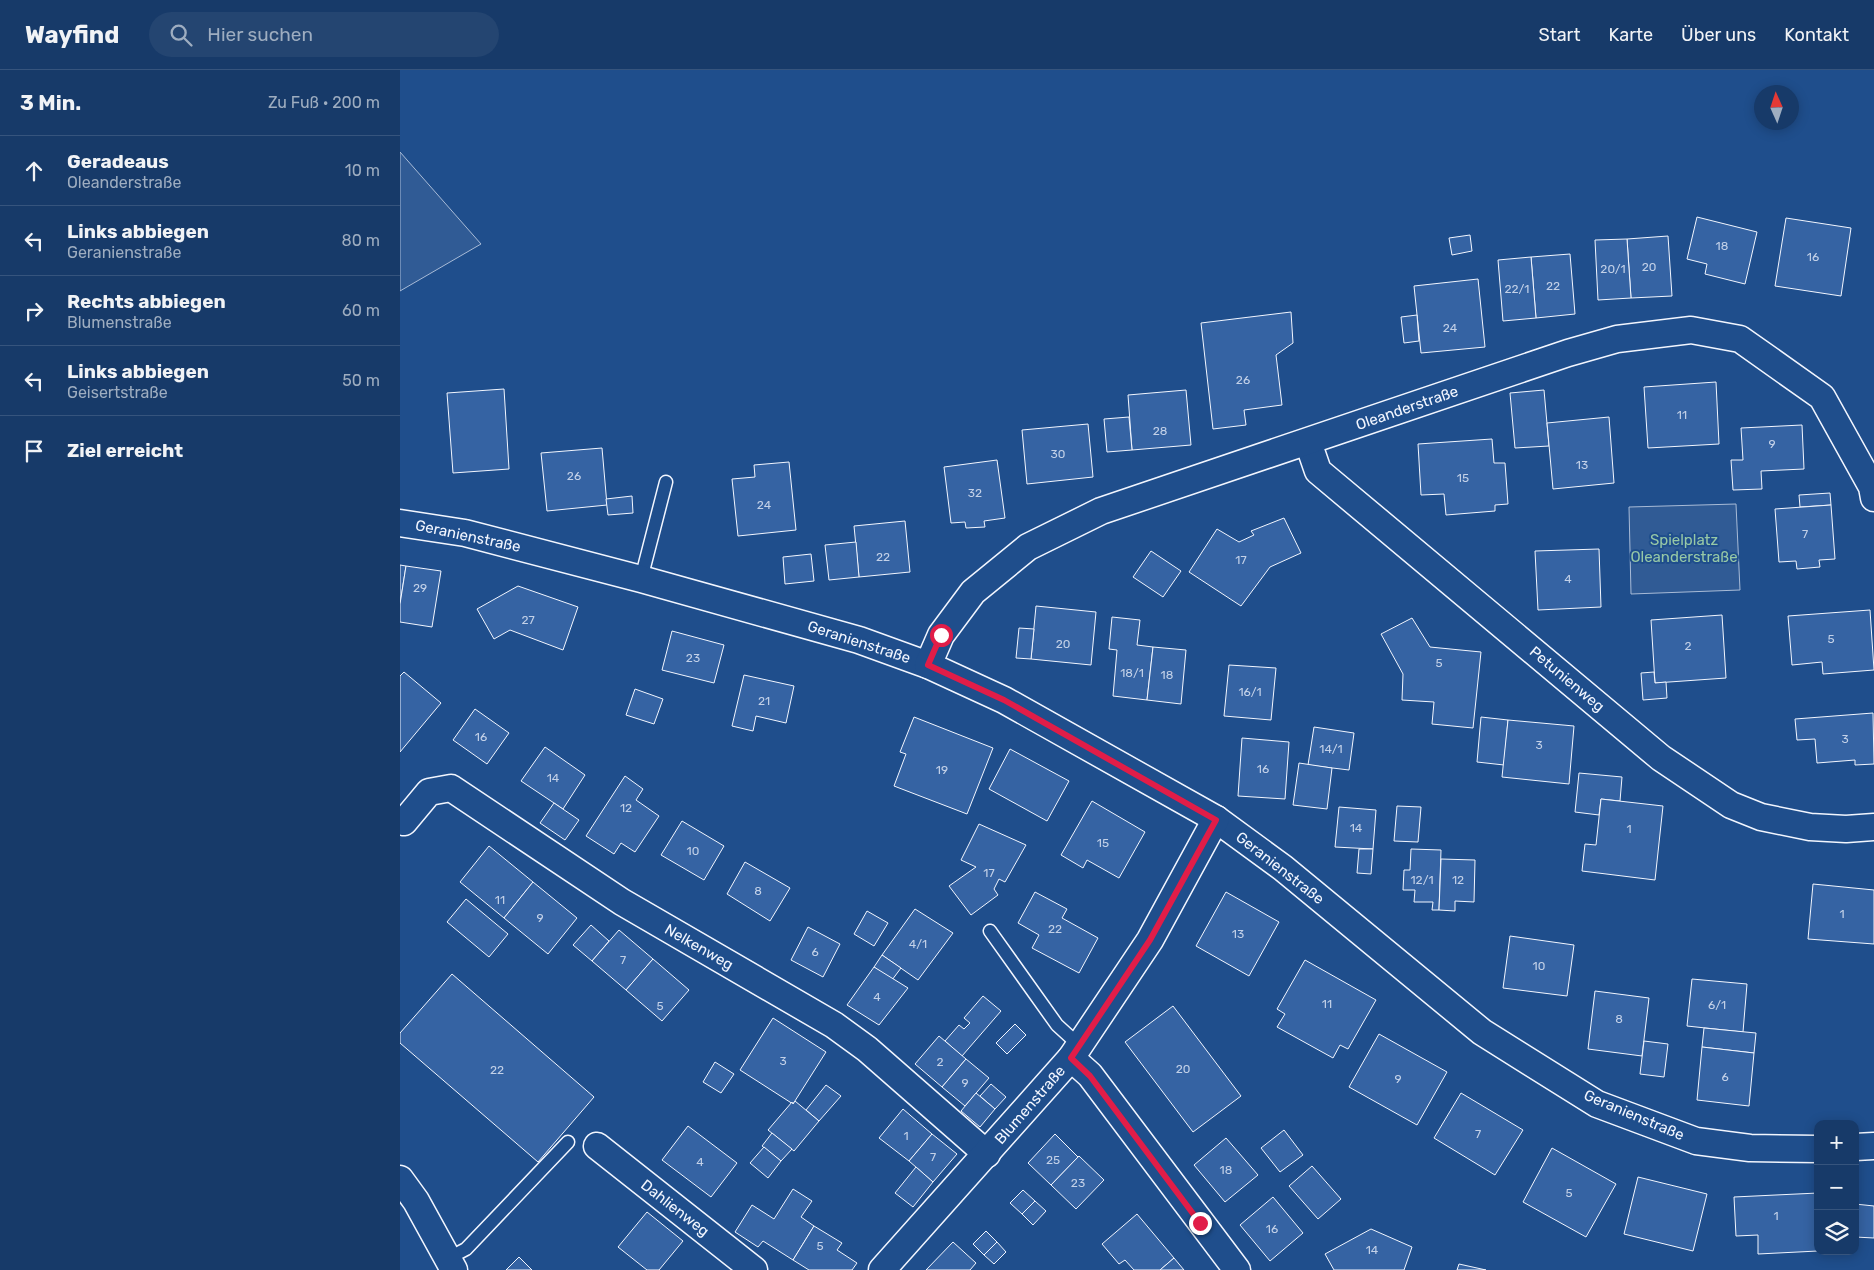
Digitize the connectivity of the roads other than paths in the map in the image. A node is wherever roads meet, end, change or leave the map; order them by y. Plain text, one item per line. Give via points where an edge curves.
1 (1308, 442) junction
2 (666, 482) dead end
3 (1874, 498) edge
4 (400, 523) edge
5 (641, 579) junction
6 (928, 665) junction
7 (1216, 820) junction
8 (404, 822) dead end
9 (1874, 827) edge
10 (990, 931) dead end
11 (1075, 1052) junction
12 (568, 1142) dead end
13 (597, 1146) dead end
14 (1874, 1146) edge
15 (1859, 1147) edge
16 (1814, 1149) edge
17 (987, 1154) junction
18 (400, 1179) edge
19 (450, 1264) edge
20 (754, 1270) edge
21 (882, 1270) edge
22 (1237, 1270) edge

1 - 3 street, Oleanderstraße via 1568,353 1617,339 1691,330 1740,338 1822,397 1872,487
1 - 6 street, Oleanderstraße via 1101,511 1028,548 973,592 941,635
1 - 9 street, Petunienweg via 1318,471 1661,758 1731,805 1761,818 1846,830
2 - 5 lane
4 - 5 street, Geranienstraße via 465,532
5 - 6 street, Geranienstraße via 859,640
6 - 7 street, Geranienstraße via 1004,700
7 - 11 street, Blumenstraße via 1150,940
7 - 16 street, Geranienstraße via 1283,868 1482,1032 1597,1104 1696,1141 1750,1148
8 - 17 street, Nelkenweg via 429,792 451,788 622,902 834,1025
10 - 11 lane
11 - 17 street, Blumenstraße
11 - 22 street
12 - 19 lane
13 - 20 street, Dahlienweg
14 - 15 street
17 - 21 street, Blumenstraße
18 - 19 street via 416,1201

